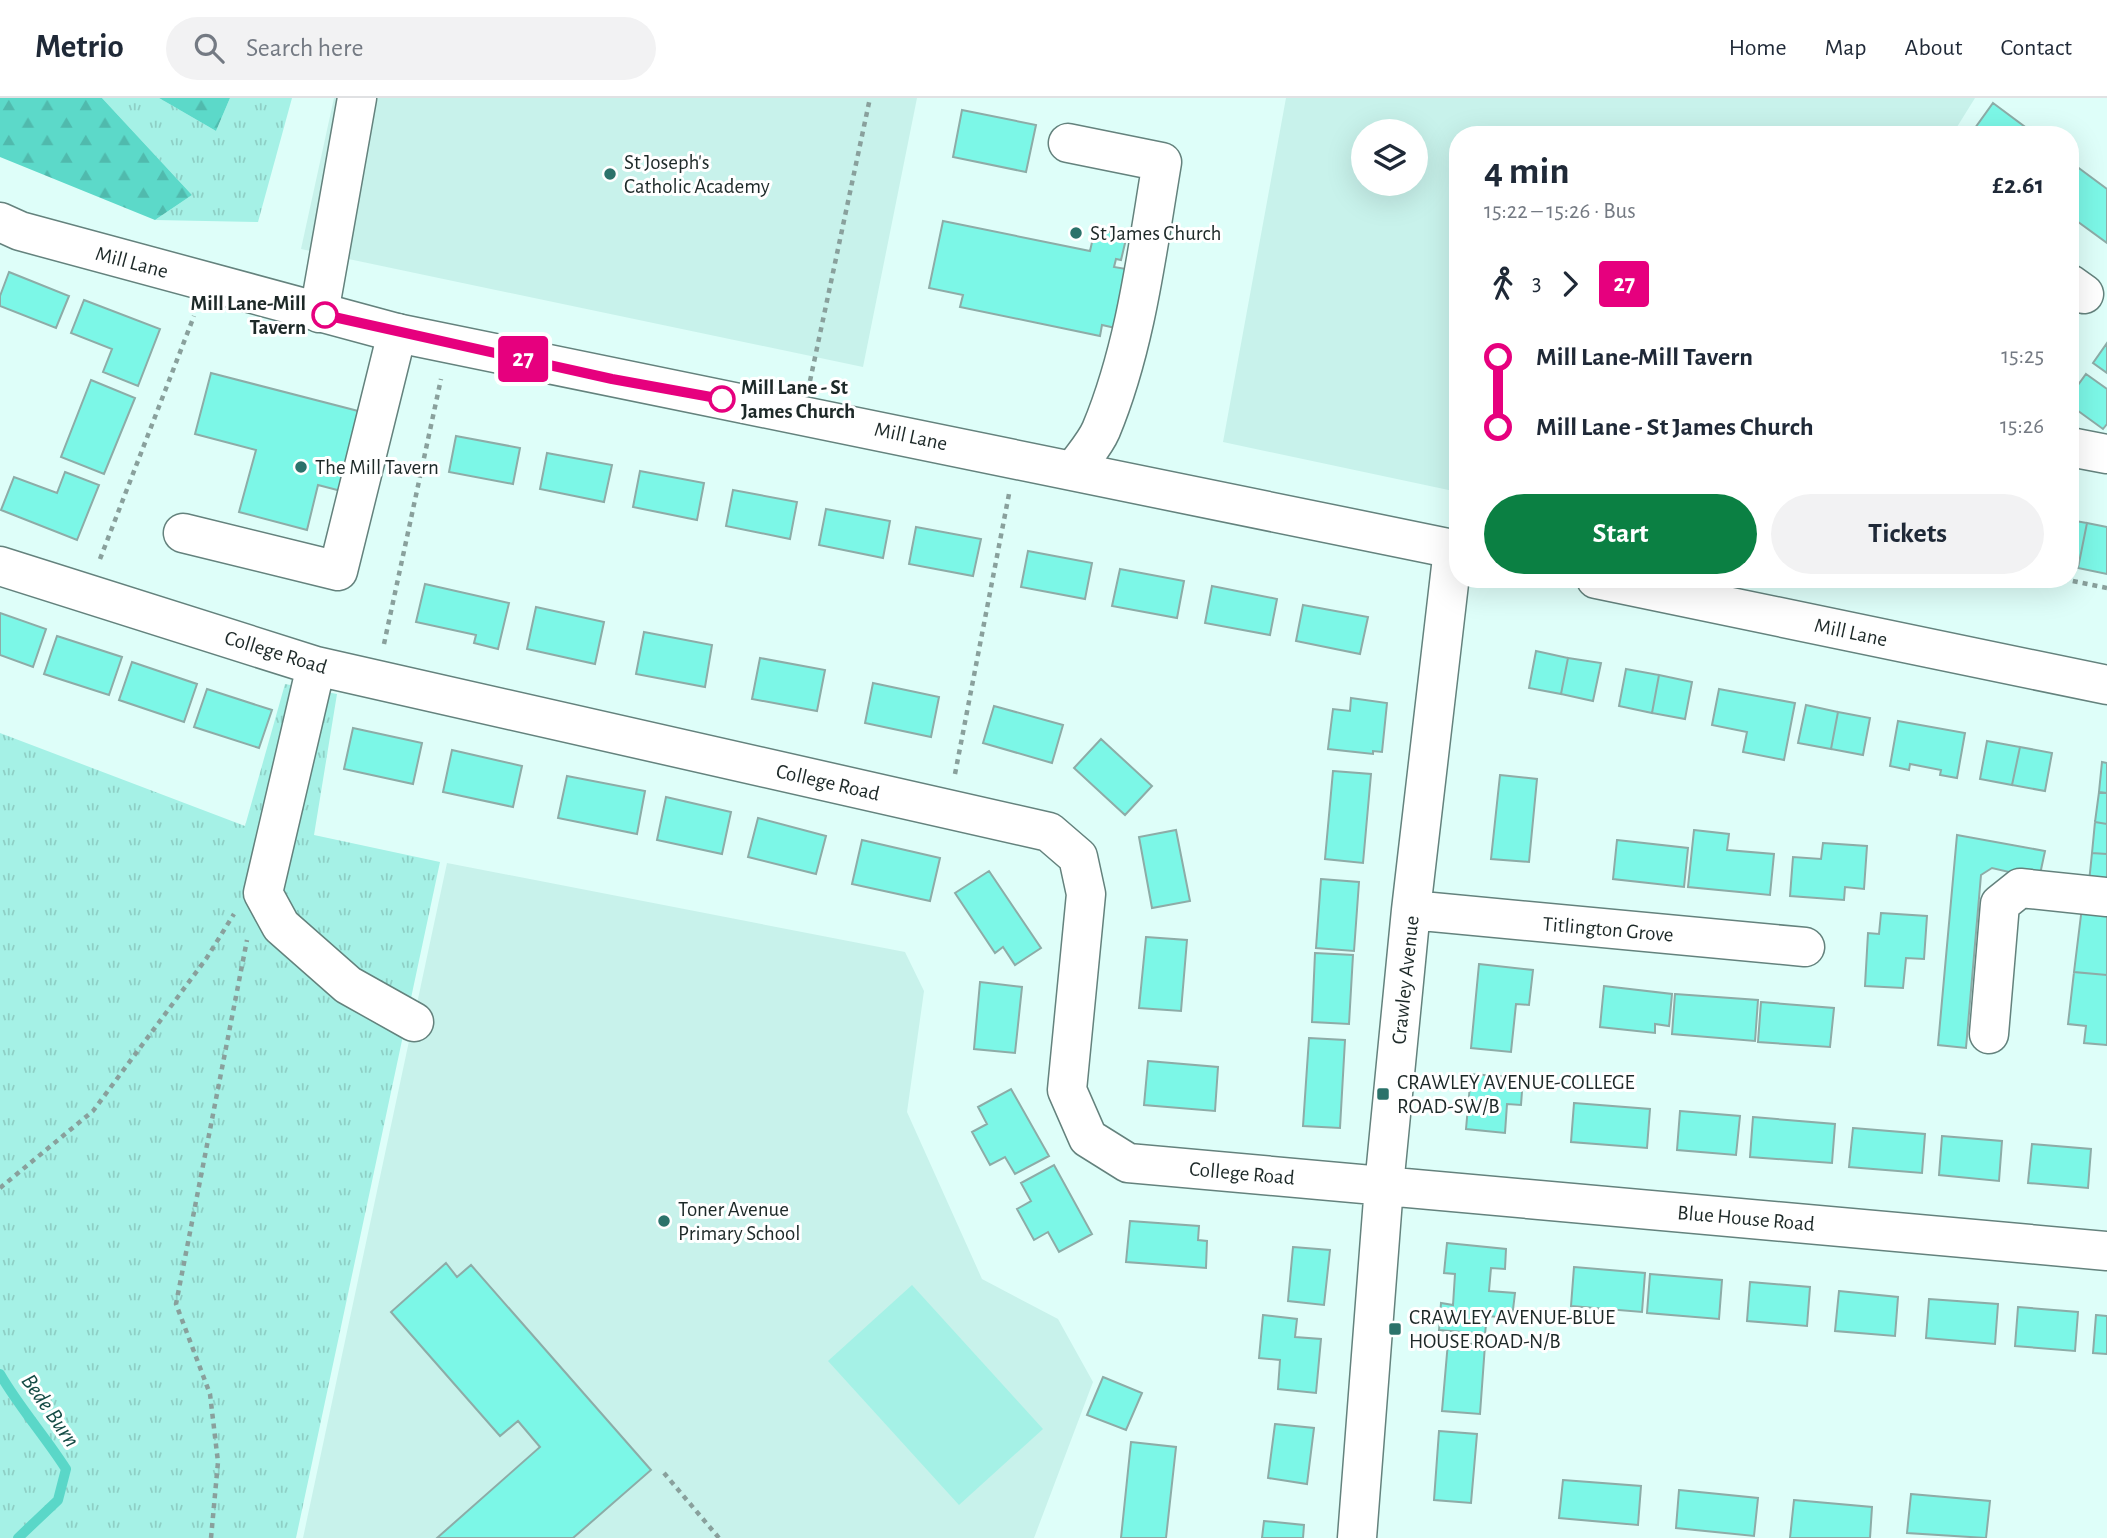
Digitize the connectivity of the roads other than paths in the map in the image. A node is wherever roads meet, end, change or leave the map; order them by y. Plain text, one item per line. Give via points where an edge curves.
1 (357, 98) edge
2 (1068, 143) dead end
3 (0, 222) edge
4 (318, 313) junction
5 (397, 333) junction
6 (2079, 449) edge
7 (2107, 454) edge
8 (1074, 470) junction
9 (183, 533) dead end
10 (1449, 549) edge
11 (0, 566) edge
12 (1451, 588) edge
13 (1639, 588) edge
14 (316, 666) junction
15 (2107, 685) edge
16 (2107, 897) edge
17 (1412, 910) junction
18 (1805, 947) dead end
19 (414, 1022) dead end
20 (1989, 1034) dead end
21 (1384, 1186) junction
22 (2107, 1251) edge
23 (1357, 1538) edge

1 - 4 street
2 - 8 street via 1163,162 1121,370 1100,432
3 - 4 street, Mill Lane
4 - 5 street, Mill Lane
5 - 8 street, Mill Lane
5 - 9 street via 338,571
6 - 7 street
8 - 10 street, Mill Lane
11 - 14 street, College Road
12 - 17 street, Crawley Avenue
13 - 15 street, Mill Lane
14 - 19 street via 249,903 338,976
14 - 21 street, College Road via 1049,832 1078,857 1086,894 1067,1090 1088,1138 1128,1163
16 - 20 street via 2020,888 2000,904
17 - 18 street, Titlington Grove
17 - 21 street, Crawley Avenue
21 - 22 street, Blue House Road
21 - 23 street, Crawley Avenue

